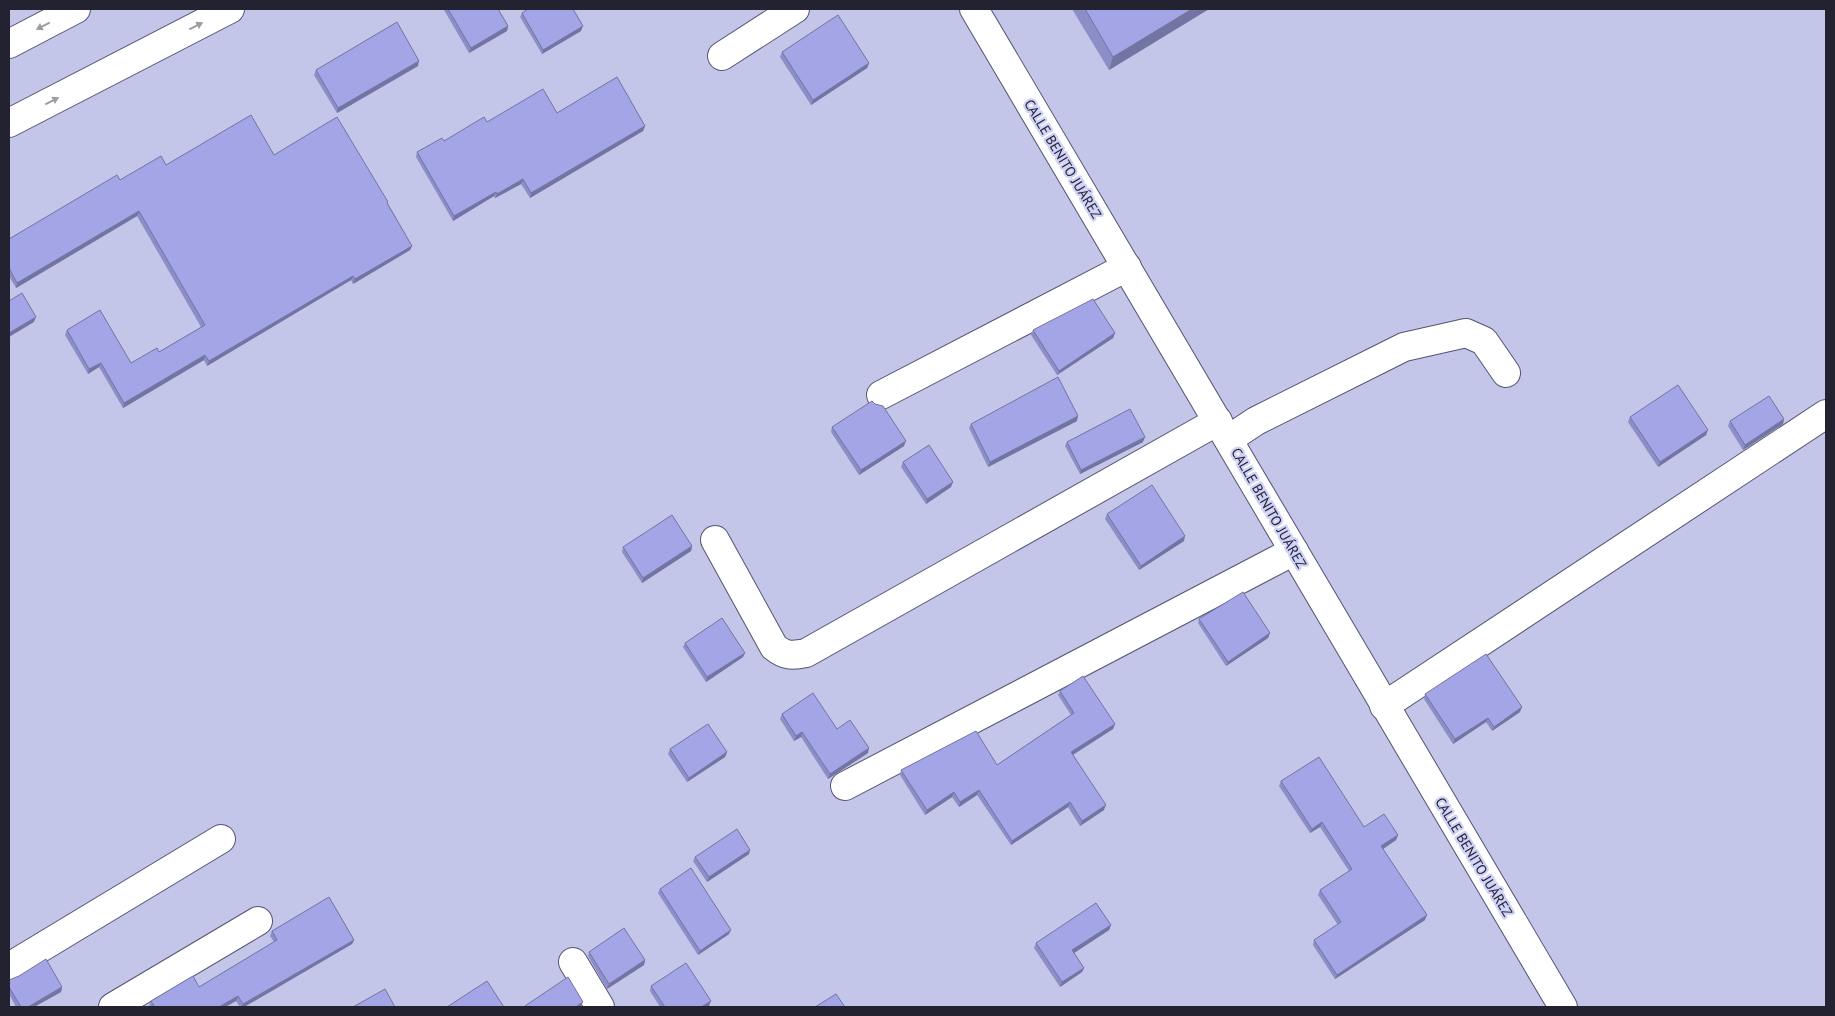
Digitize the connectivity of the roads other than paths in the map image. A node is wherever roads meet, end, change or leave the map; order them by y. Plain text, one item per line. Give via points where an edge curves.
1 (76, 9) edge
2 (230, 9) edge
3 (795, 9) edge
4 (974, 9) edge
5 (9, 44) edge
6 (722, 56) dead end
7 (9, 123) edge
8 (1127, 267) junction
9 (1506, 373) dead end
10 (881, 395) dead end
11 (1826, 414) edge
12 (1224, 430) junction
13 (715, 540) dead end
14 (1294, 551) junction
15 (1384, 706) junction
16 (845, 786) dead end
17 (221, 839) dead end
18 (258, 921) dead end
19 (573, 962) dead end
20 (9, 967) edge
21 (113, 1007) edge
22 (600, 1007) edge
23 (1563, 1007) edge

1 -> 5 street
7 -> 2 street
3 - 6 street
4 - 8 street, CALLE BENITO JUÁREZ
8 - 10 street
8 - 12 street, CALLE BENITO JUÁREZ
9 - 12 street via 1484,341 1466,332 1404,347 1256,421
11 - 15 street
12 - 13 street via 799,655 782,654 774,647
12 - 14 street, CALLE BENITO JUÁREZ
14 - 15 street, CALLE BENITO JUÁREZ
14 - 16 street
15 - 23 street, CALLE BENITO JUÁREZ
17 - 20 street
18 - 21 street
19 - 22 street

